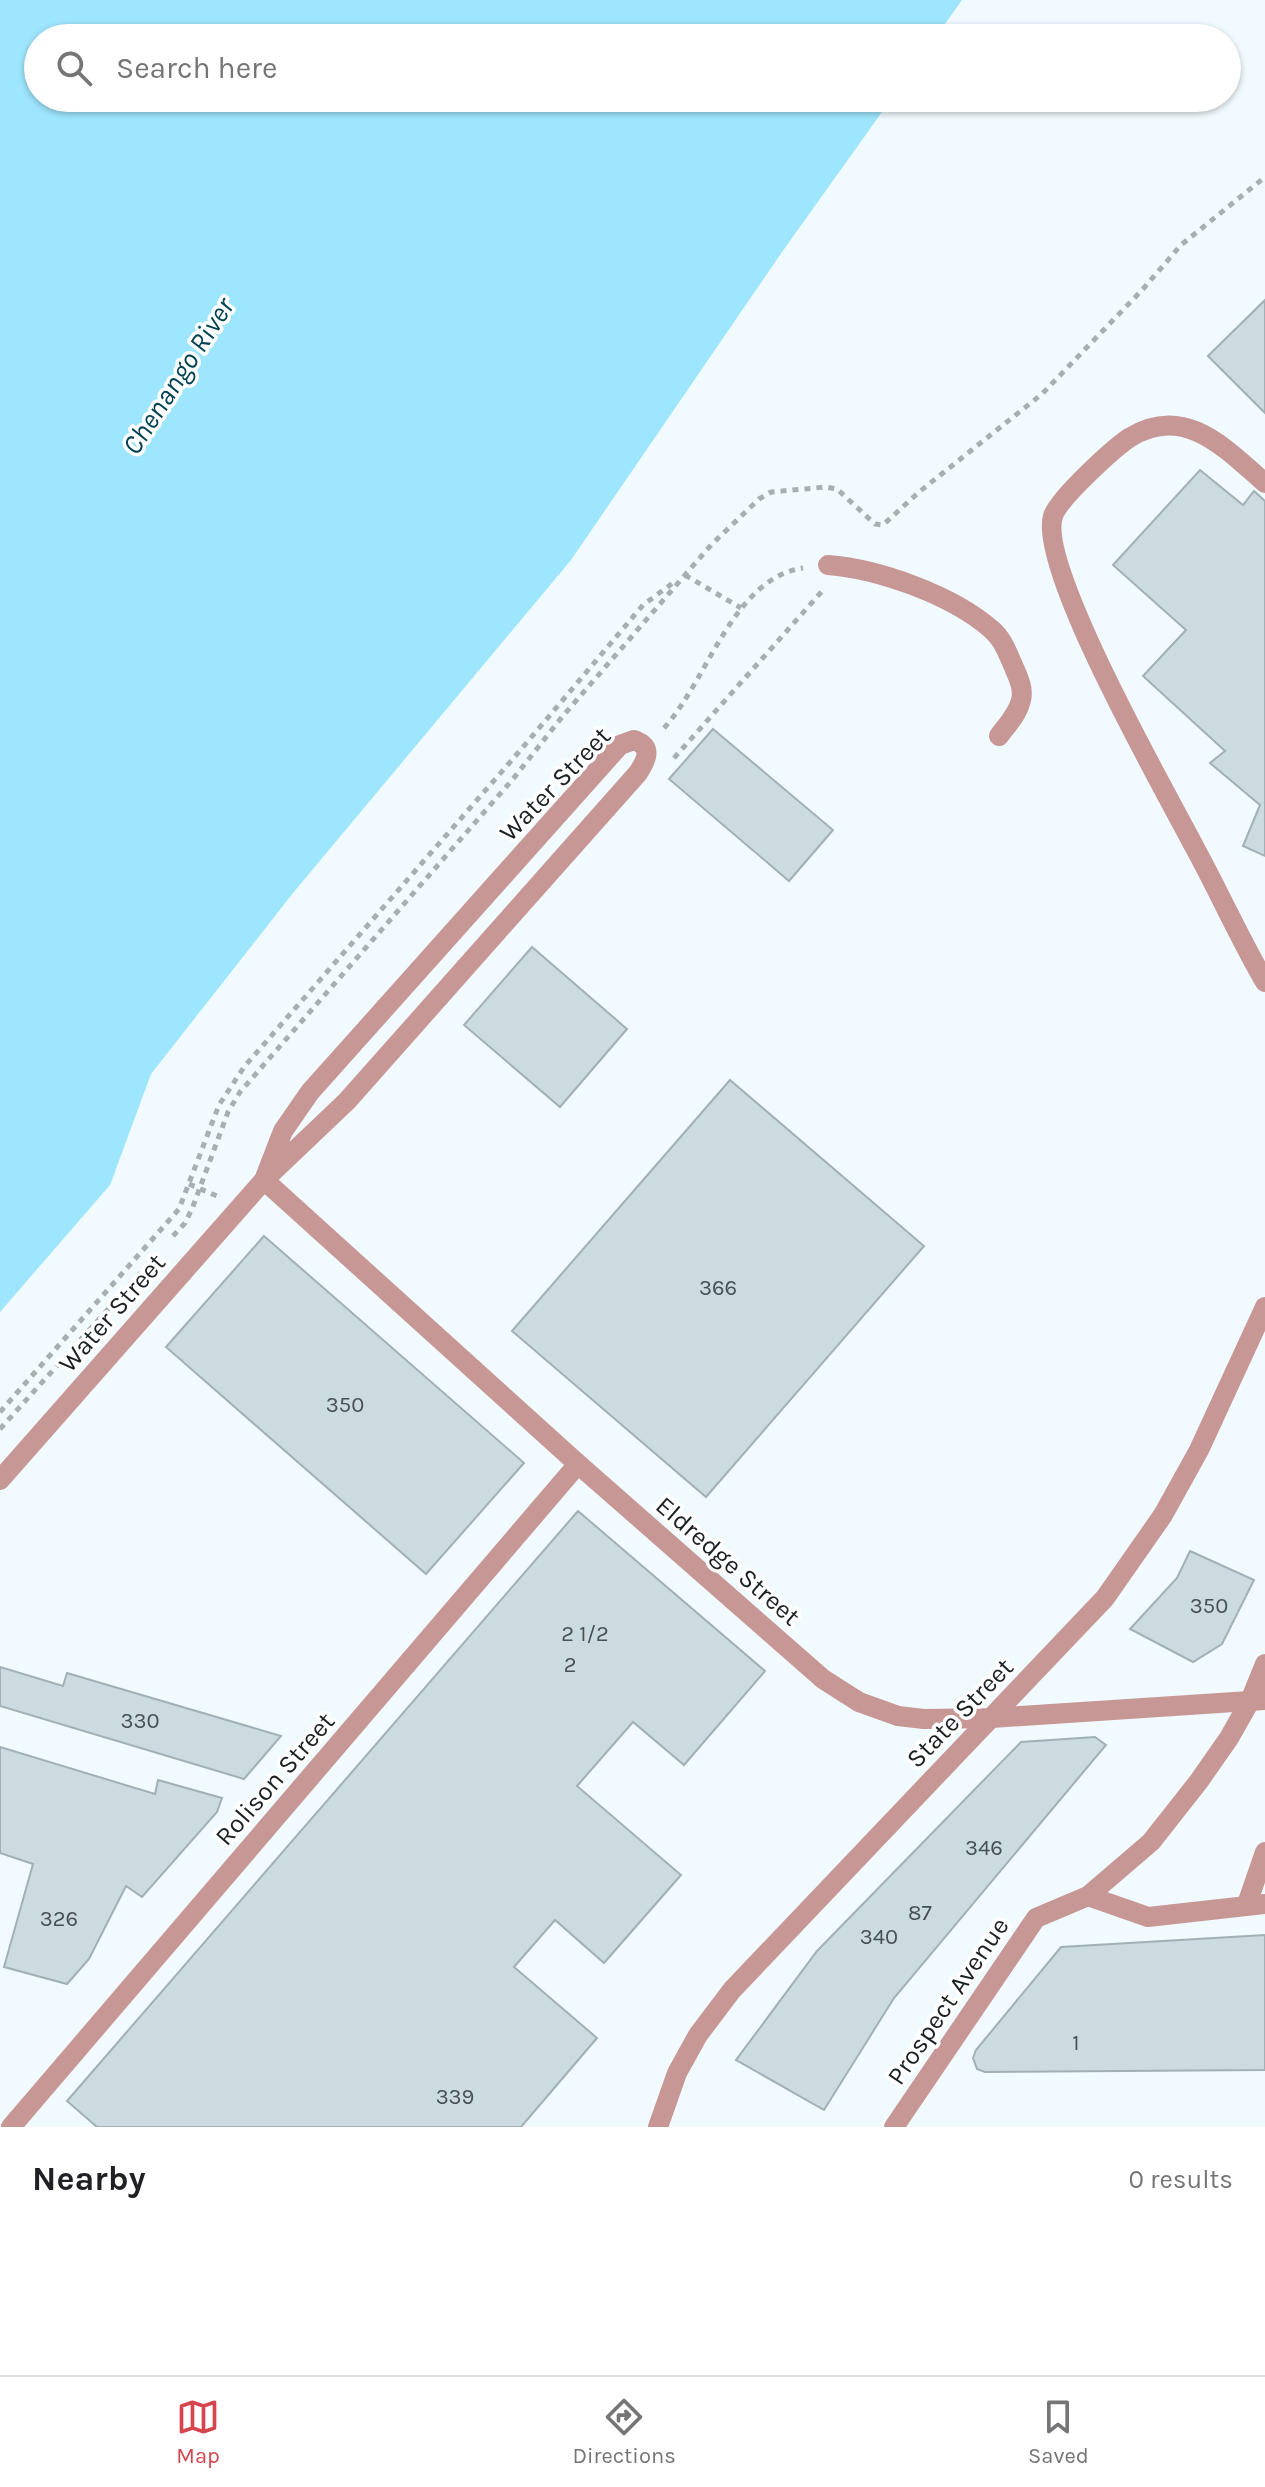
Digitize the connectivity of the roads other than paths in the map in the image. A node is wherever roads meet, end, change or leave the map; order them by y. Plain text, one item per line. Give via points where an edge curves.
1 (1265, 483) edge
2 (828, 565) road end
3 (999, 736) dead end
4 (1265, 982) edge
5 (264, 1180) junction
6 (1265, 1307) edge
7 (578, 1464) junction
8 (0, 1480) edge
9 (1265, 1664) edge
10 (1257, 1701) edge
11 (991, 1718) junction
12 (1265, 1852) edge
13 (1088, 1896) junction
14 (1256, 1904) edge
15 (11, 2127) edge
16 (658, 2127) edge
17 (894, 2127) edge

1 - 4 street via 1205,436 1186,426 1163,425 1141,430 1123,442 1062,500 1052,529 1093,653
2 - 3 street via 908,585 992,629 1002,641 1022,694 1016,714
5 - 5 street, Water Street via 283,1131 310,1092 620,745 634,740 647,748 638,773 347,1101
5 - 7 street, Eldredge Street
5 - 8 street, Water Street
6 - 11 street, State Street via 1163,1515 1105,1598
7 - 11 street, Eldredge Street via 848,1696 898,1716
7 - 15 street, Rolison Street
9 - 10 street, Prospect Avenue
10 - 11 street, Eldredge Street
10 - 13 street, Prospect Avenue via 1151,1842
11 - 16 street, State Street via 732,1990 684,2060
12 - 14 street
13 - 14 street via 1148,1917
13 - 17 street, Prospect Avenue via 1036,1918

